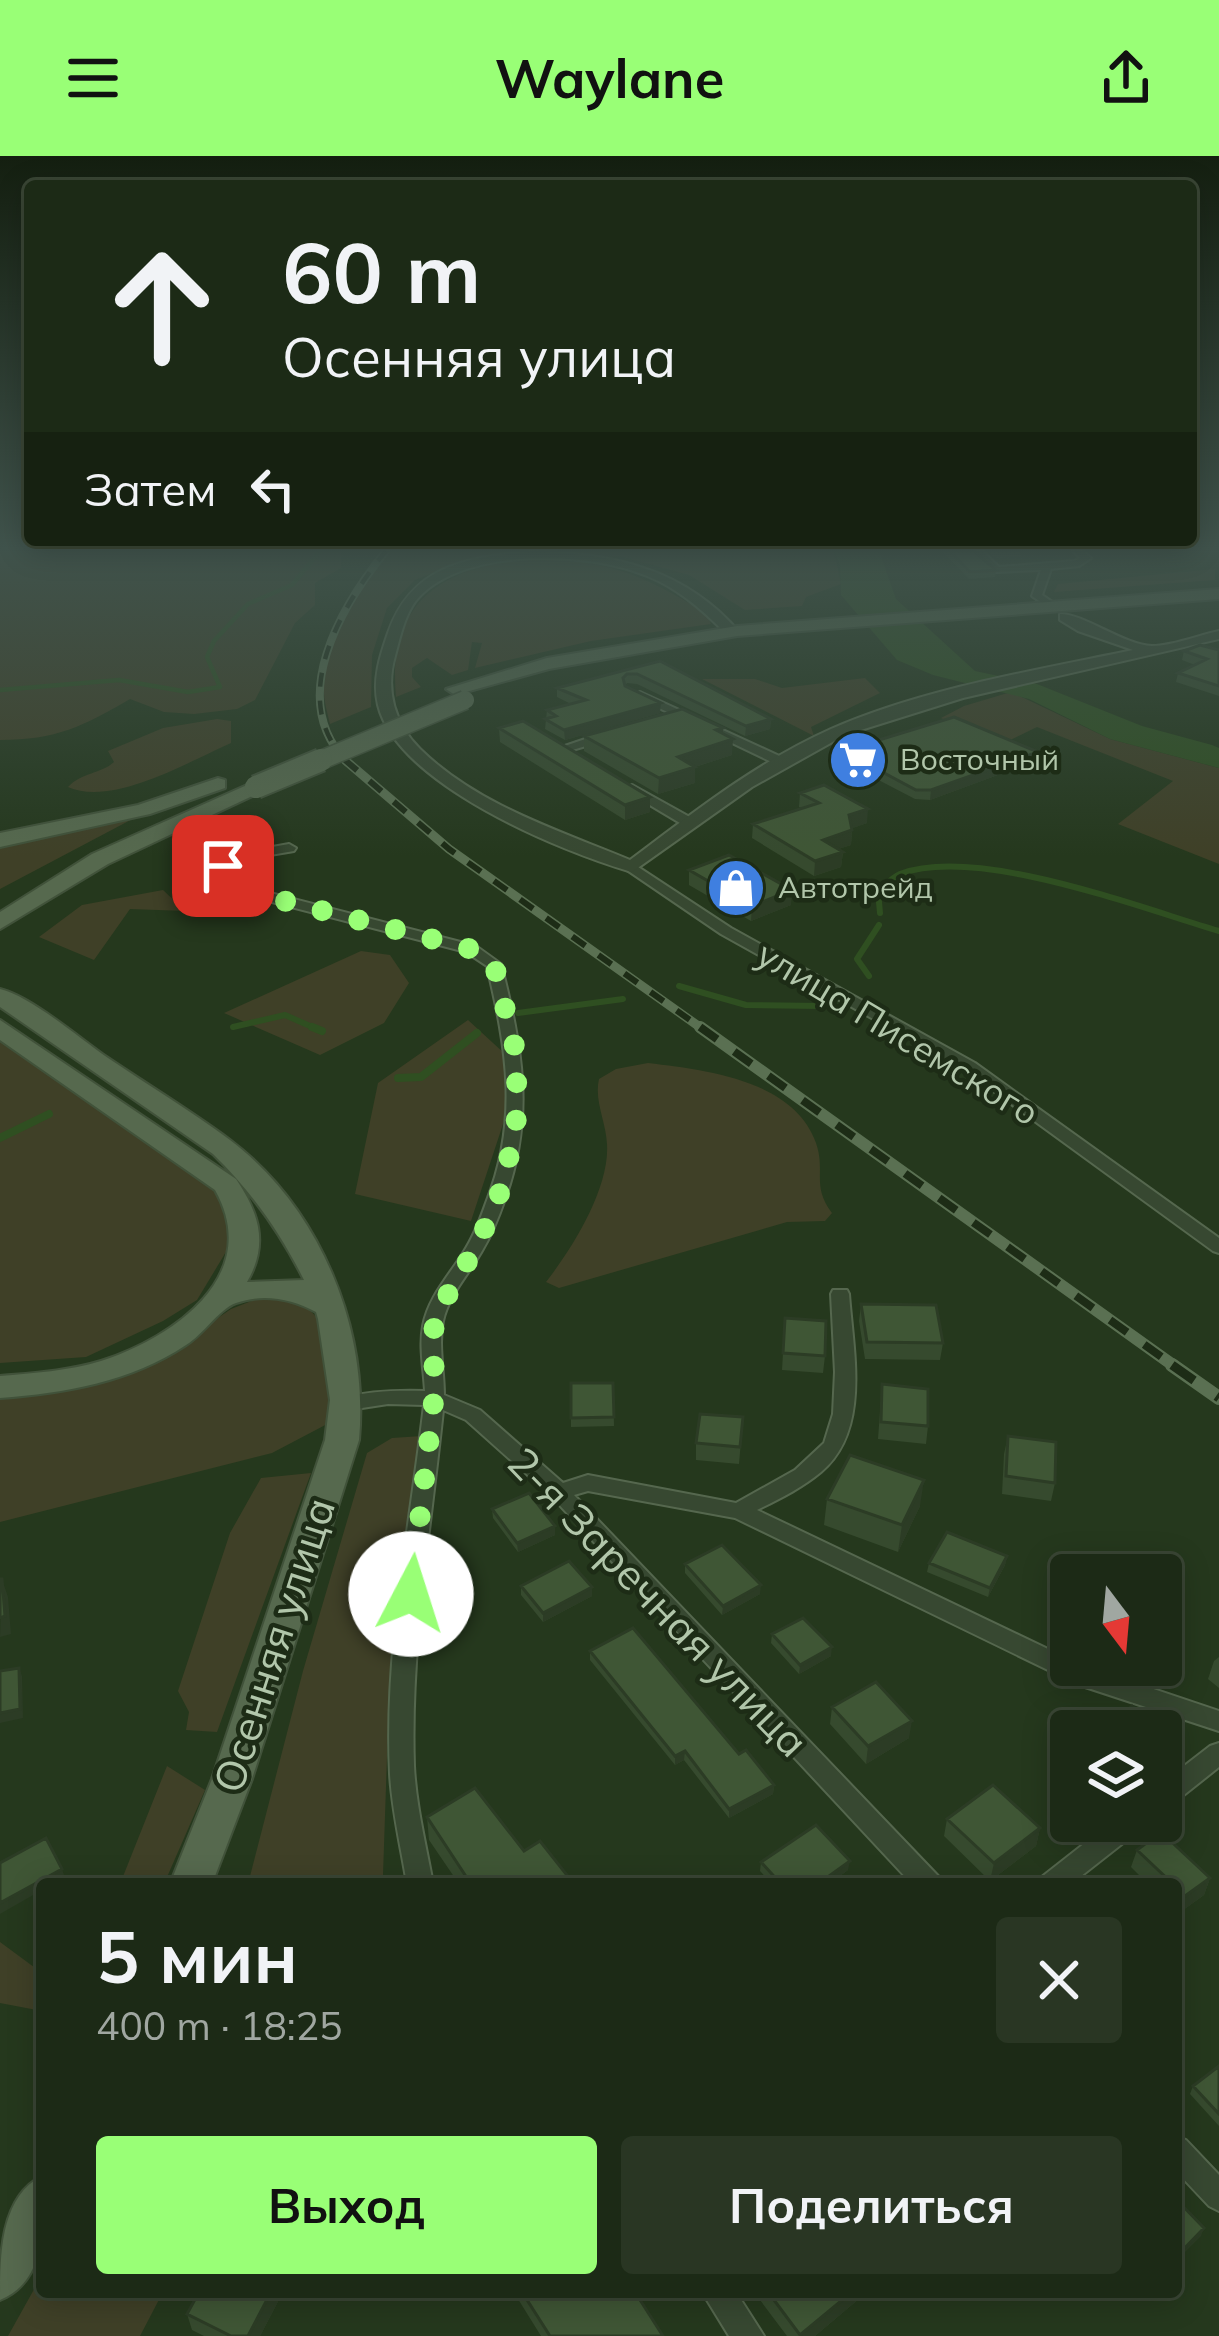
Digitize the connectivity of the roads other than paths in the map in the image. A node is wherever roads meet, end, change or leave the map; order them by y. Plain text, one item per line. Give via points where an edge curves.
1 (388, 653) edge
2 (588, 653) edge
3 (663, 653) edge
4 (1143, 653) edge
5 (631, 690) edge
6 (460, 694) junction
7 (680, 716) junction
8 (660, 721) edge
9 (621, 732) edge
10 (546, 740) edge
11 (562, 749) junction
12 (580, 759) edge
13 (784, 763) junction
14 (245, 780) junction
15 (617, 781) edge
16 (690, 823) junction
17 (0, 839) edge
18 (289, 848) dead end
19 (632, 867) junction
20 (0, 898) edge
21 (0, 922) edge
22 (0, 996) edge
23 (0, 1028) edge
24 (1219, 1247) edge
25 (227, 1294) junction
26 (840, 1294) dead end
27 (327, 1305) junction
28 (0, 1388) edge
29 (434, 1398) junction
30 (349, 1402) junction
31 (559, 1492) junction
32 (739, 1511) junction
33 (1219, 1721) edge
34 (1219, 1753) edge
35 (1182, 1782) edge
36 (1105, 1842) edge
37 (193, 1878) edge
38 (419, 1878) edge
39 (923, 1878) edge
40 (1060, 1878) edge
41 (1182, 2156) edge
42 (1219, 2196) edge
43 (36, 2212) edge
44 (0, 2275) edge
45 (721, 2298) edge
46 (748, 2336) edge

1 - 19 street via 384,707 412,750 463,789
2 - 6 main road
3 - 6 main road
4 - 13 street via 871,719
5 - 7 street
6 - 14 main road, bridge
7 - 8 street
7 - 13 street
9 - 11 street
10 - 11 street
11 - 12 street
13 - 16 street
14 - 17 main road
14 - 20 main road via 80,850
14 - 21 main road
15 - 16 street
16 - 19 street
18 - 29 street via 223,866 242,890 471,949 494,964 515,1048 518,1111 504,1183 434,1318
19 - 24 street, улица Писемского via 714,924 968,1066
22 - 27 main road via 254,1175 304,1250
23 - 25 main road via 226,1185 244,1214 247,1257
25 - 27 main road via 293,1288
25 - 28 main road via 173,1340 129,1362
26 - 32 street via 843,1424 833,1446
27 - 30 main road
29 - 30 street, 2-я Заречная улица
29 - 31 street, 2-я Заречная улица via 473,1415
29 - 38 street via 402,1769
30 - 37 main road, Осенняя улица via 232,1780
31 - 32 street via 588,1483
31 - 39 street, 2-я Заречная улица
32 - 33 street via 1087,1678
34 - 35 street
36 - 40 street
41 - 42 street
43 - 44 main road
45 - 46 street

